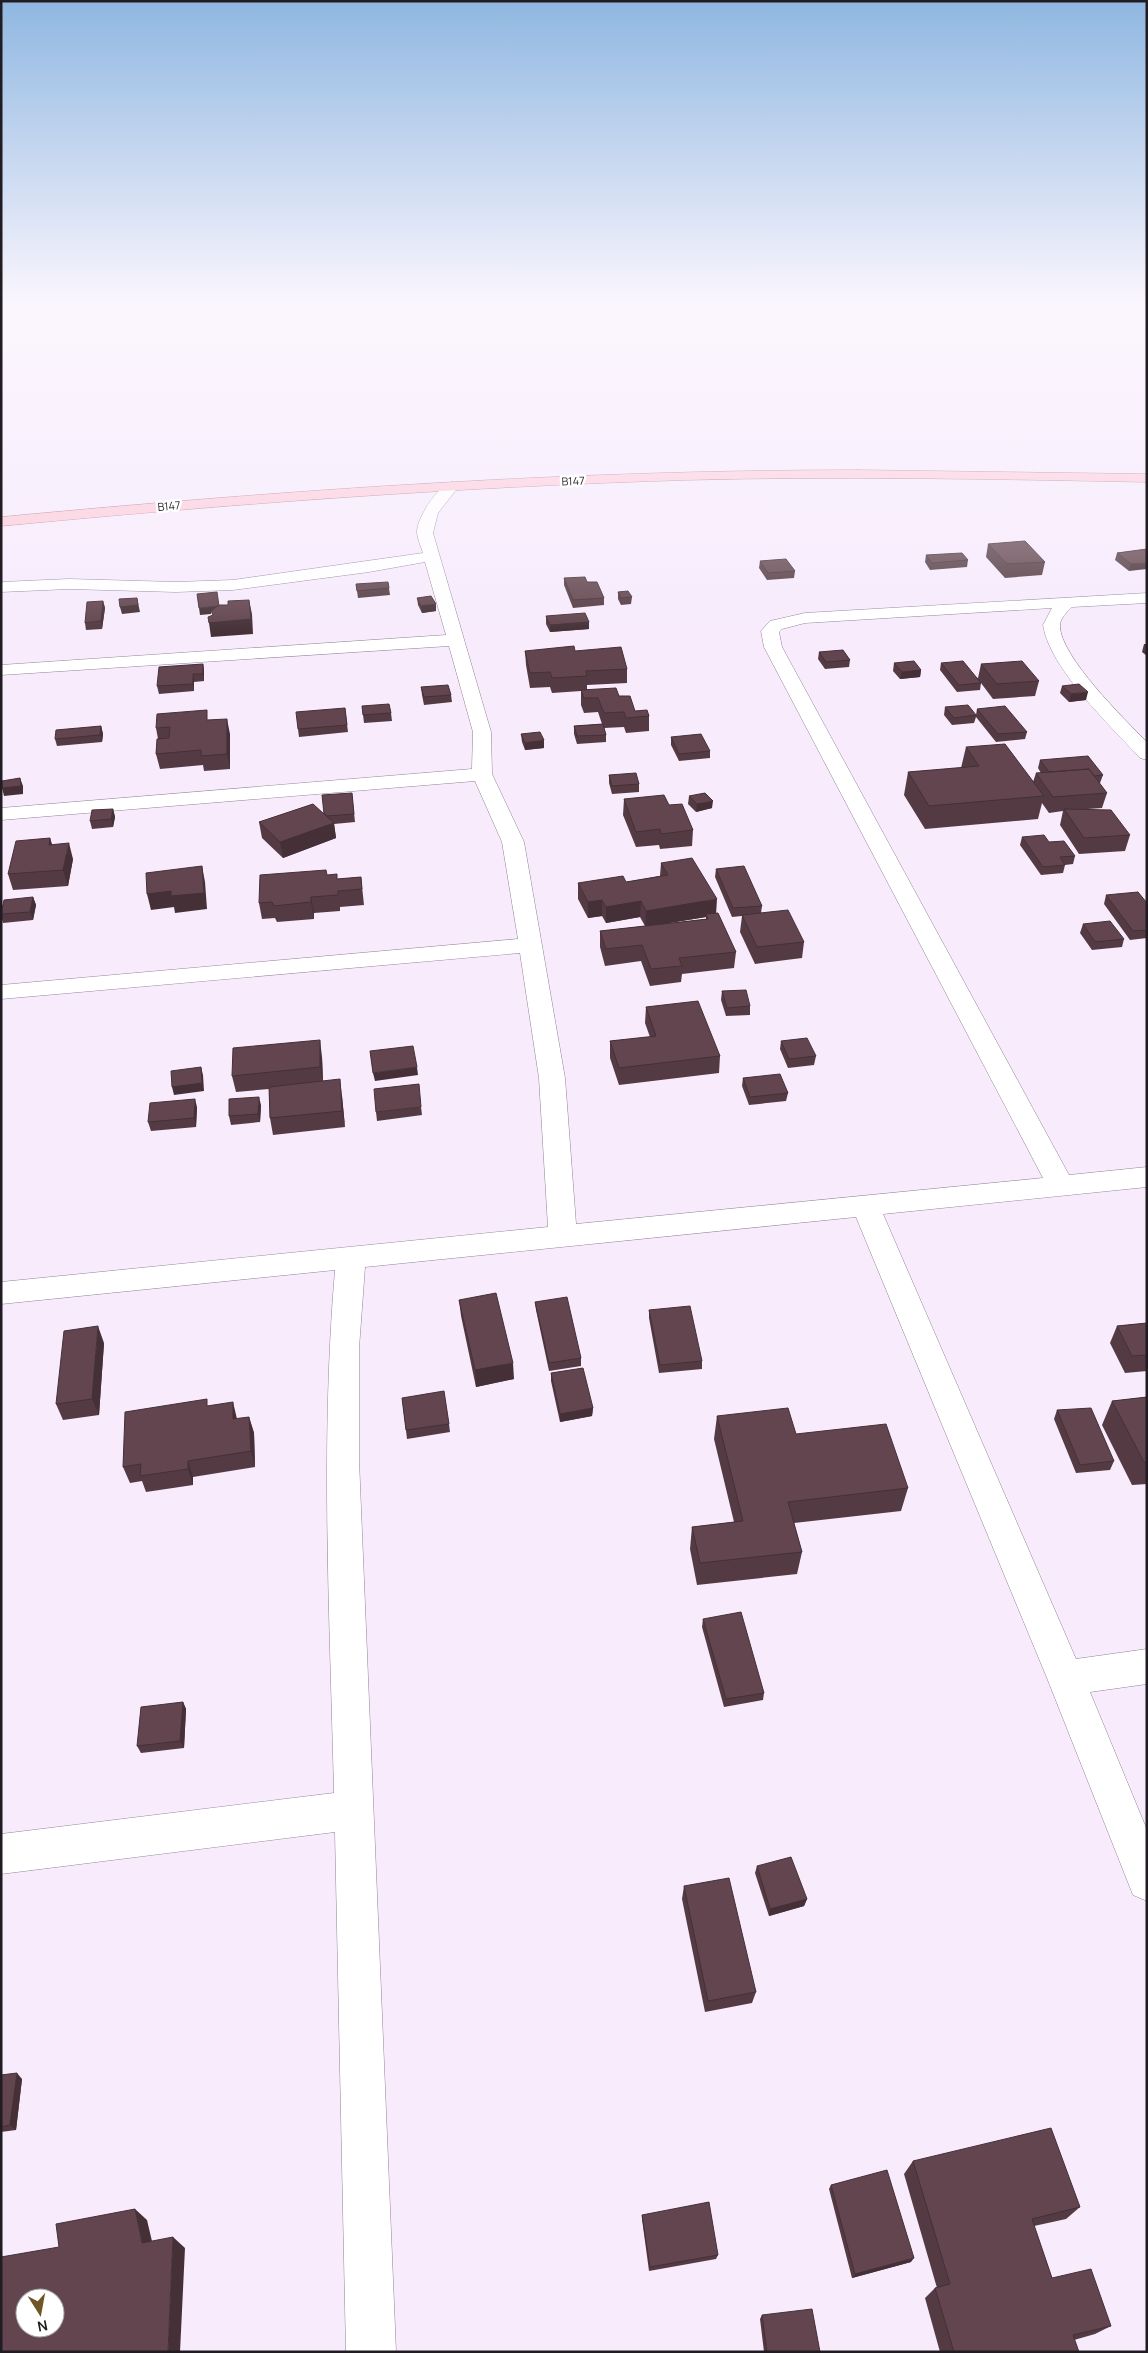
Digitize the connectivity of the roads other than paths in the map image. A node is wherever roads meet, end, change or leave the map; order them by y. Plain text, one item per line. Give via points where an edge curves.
1 (1147, 478) edge
2 (452, 486) junction
3 (1, 522) edge
4 (431, 556) junction
5 (1, 587) edge
6 (1147, 598) edge
7 (1069, 601) junction
8 (454, 640) junction
9 (1, 670) edge
10 (1144, 747) edge
11 (482, 774) junction
12 (1, 814) edge
13 (530, 945) junction
14 (1, 992) edge
15 (1147, 1176) edge
16 (1062, 1185) junction
17 (866, 1206) junction
18 (562, 1236) junction
19 (351, 1257) junction
20 (1, 1293) edge
21 (1147, 1666) edge
22 (1066, 1678) junction
23 (353, 1810) junction
24 (1, 1854) edge
25 (1147, 1881) edge
26 (371, 2352) edge

1 - 2 main road, B147 / B147 via 840,474 686,476
2 - 3 main road, B147 / B147 via 195,504
2 - 4 street via 432,509 425,526
4 - 5 street via 233,585
4 - 8 street
6 - 7 street
7 - 10 street via 1053,619 1050,628 1057,644 1095,697
7 - 16 street via 805,618 776,625 770,631 770,638
8 - 9 street
8 - 11 street via 482,732
11 - 12 street
11 - 13 street via 513,842
13 - 14 street
13 - 18 street via 552,1078
15 - 16 street
16 - 17 street
17 - 18 street
17 - 22 street
18 - 19 street
19 - 20 street
19 - 23 street via 342,1395
21 - 22 street
22 - 25 street
23 - 24 street
23 - 26 street

